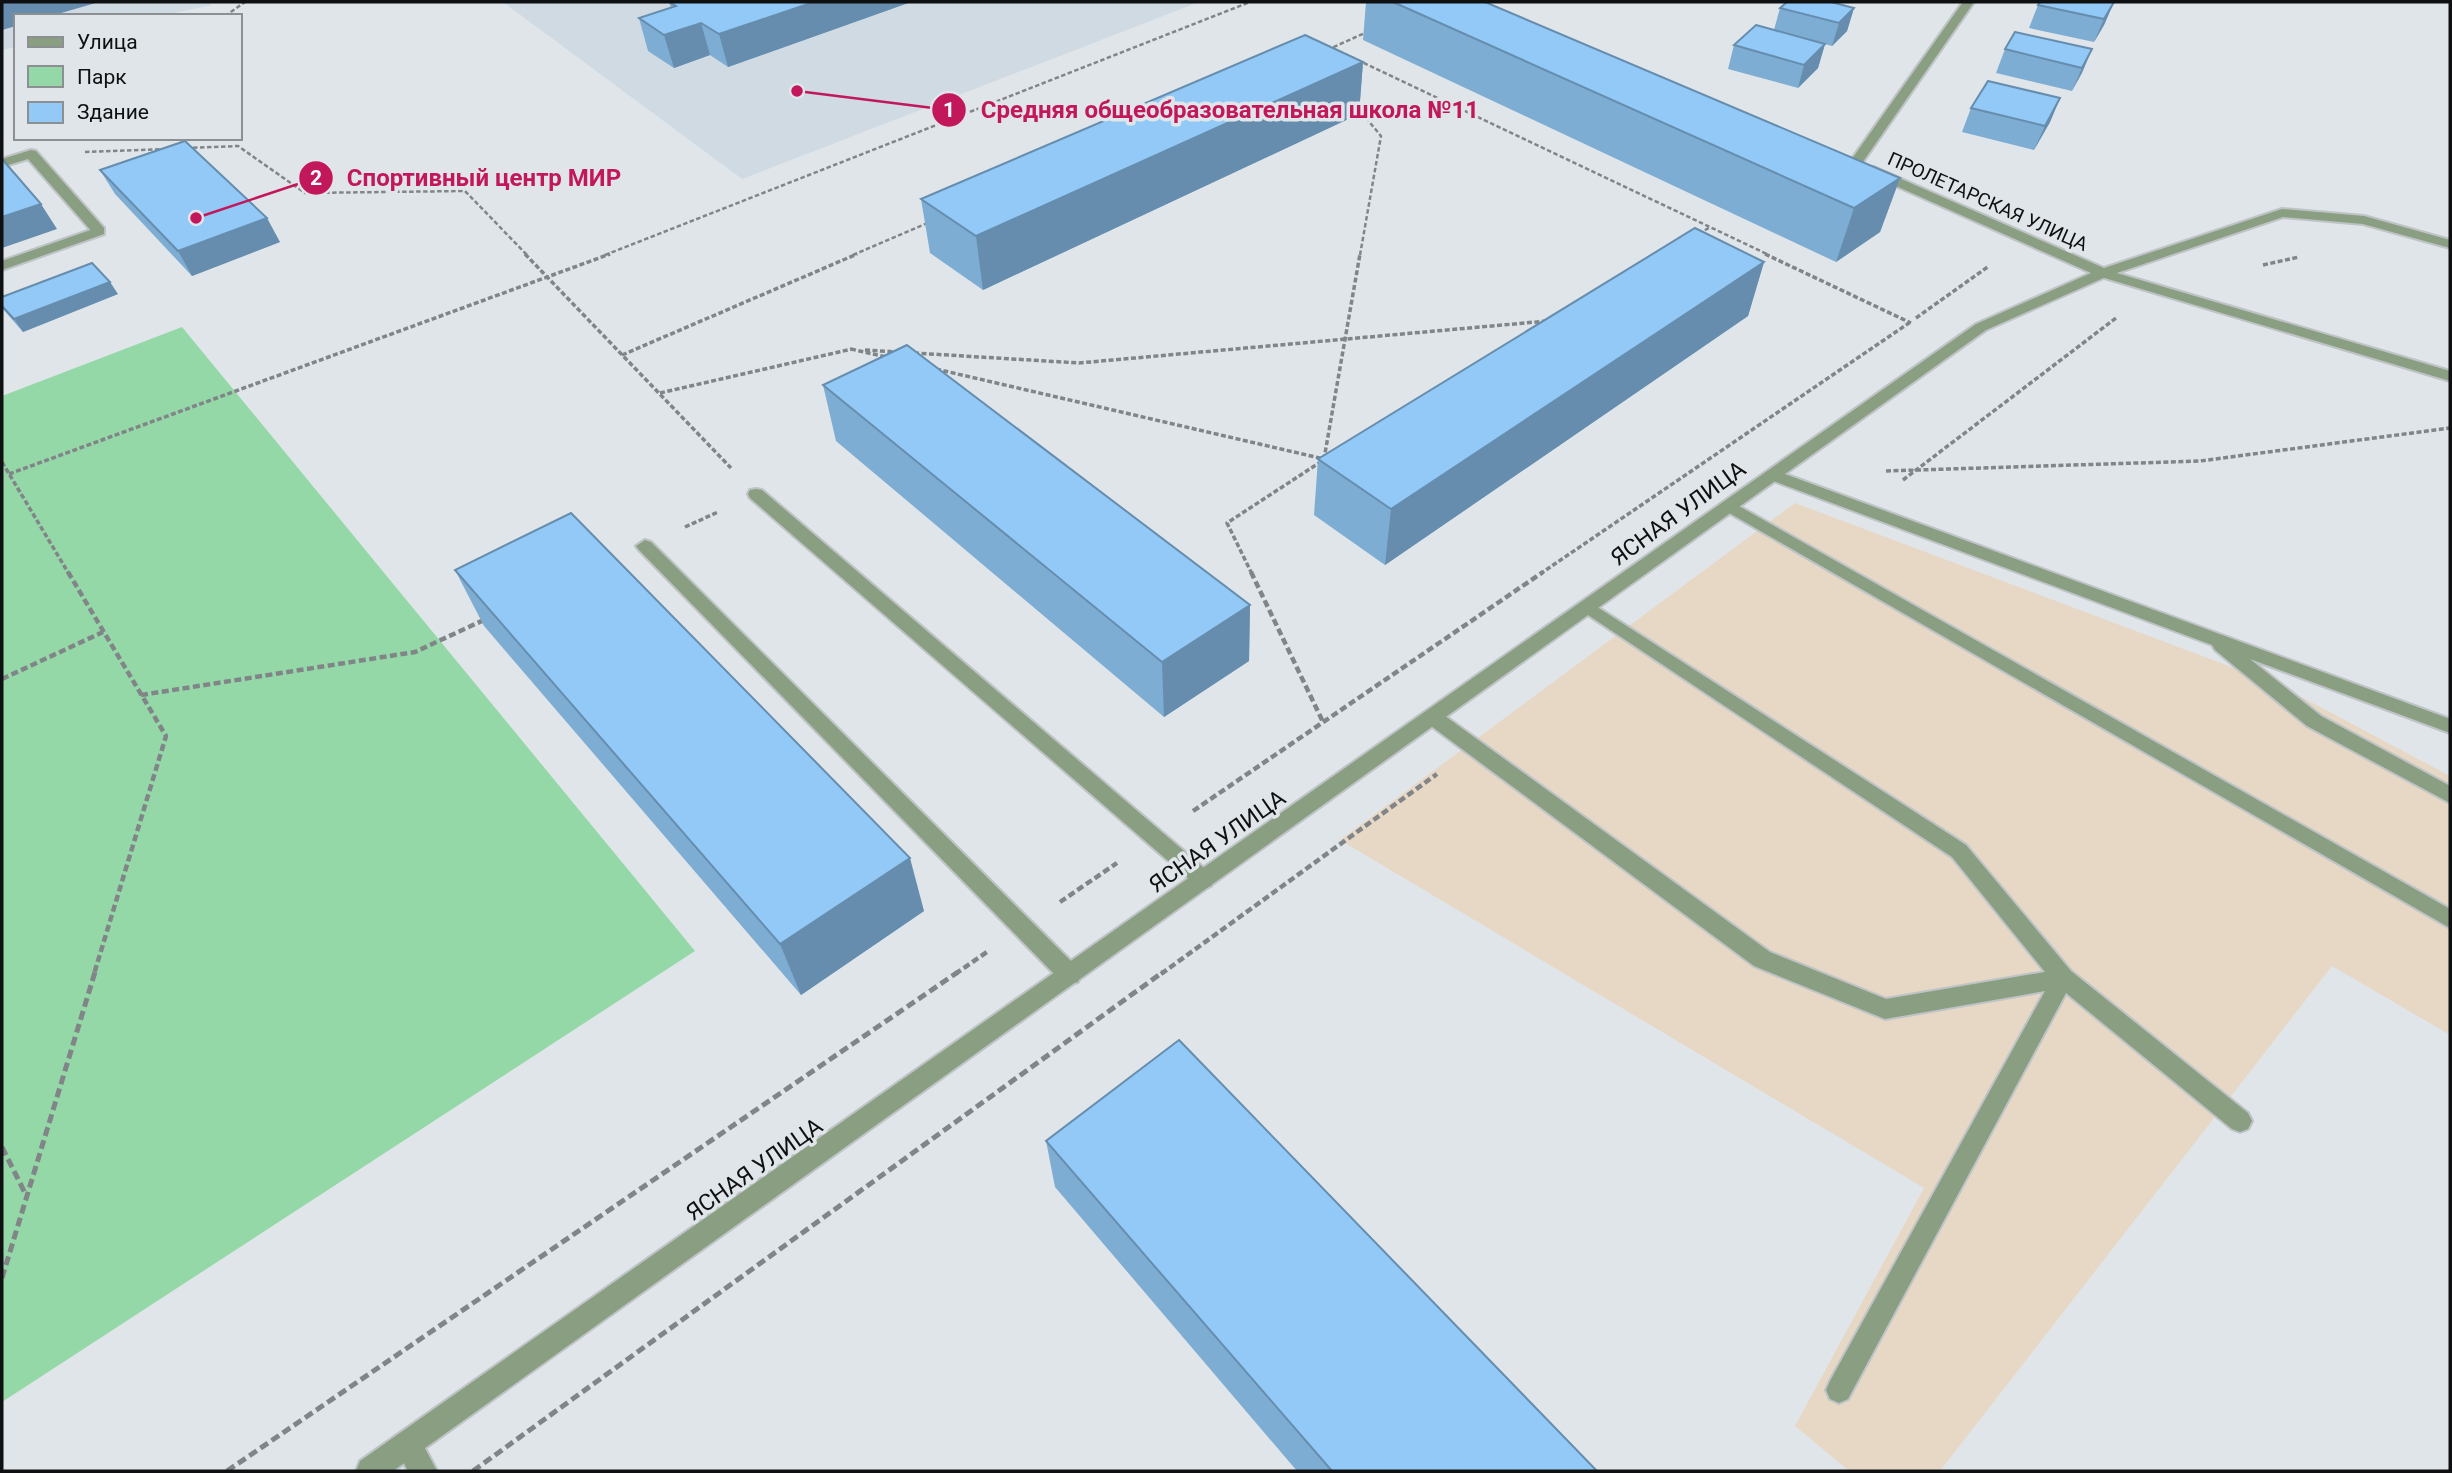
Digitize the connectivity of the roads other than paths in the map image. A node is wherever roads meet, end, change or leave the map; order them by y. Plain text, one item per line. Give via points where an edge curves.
1 (1968, 2) edge
2 (2, 163) edge
3 (2450, 244) edge
4 (2, 266) edge
5 (2103, 273) junction
6 (2450, 376) edge
7 (1773, 475) junction
8 (756, 494) road end
9 (1730, 506) junction
10 (645, 546) road end
11 (1588, 607) junction
12 (2209, 636) junction
13 (1434, 718) junction
14 (2450, 726) edge
15 (2450, 795) edge
16 (1204, 880) junction
17 (2450, 919) edge
18 (1069, 975) junction
19 (2063, 978) junction
20 (2240, 1121) dead end
21 (1839, 1390) dead end
22 (408, 1445) junction
23 (370, 1471) edge
24 (423, 1471) edge

1 - 5 street, ПРОЛЕТАРСКАЯ УЛИЦА via 1848,160
2 - 4 street via 31,154 99,231
3 - 5 street, ЯСНАЯ УЛИЦА via 2364,220 2282,213
5 - 6 street, ПРОЛЕТАРСКАЯ УЛИЦА
5 - 7 street, ЯСНАЯ УЛИЦА via 1981,327
7 - 9 street, ЯСНАЯ УЛИЦА
7 - 12 street
8 - 16 street
9 - 11 street, ЯСНАЯ УЛИЦА
9 - 17 street
10 - 18 street
11 - 13 street, ЯСНАЯ УЛИЦА
11 - 19 street via 1959,850
12 - 14 street
12 - 15 street via 2314,721
13 - 16 street, ЯСНАЯ УЛИЦА
13 - 19 street via 1762,959 1885,1009
16 - 18 street, ЯСНАЯ УЛИЦА
18 - 22 street, ЯСНАЯ УЛИЦА
19 - 20 street
19 - 21 street
22 - 23 street, ЯСНАЯ УЛИЦА
22 - 24 street

